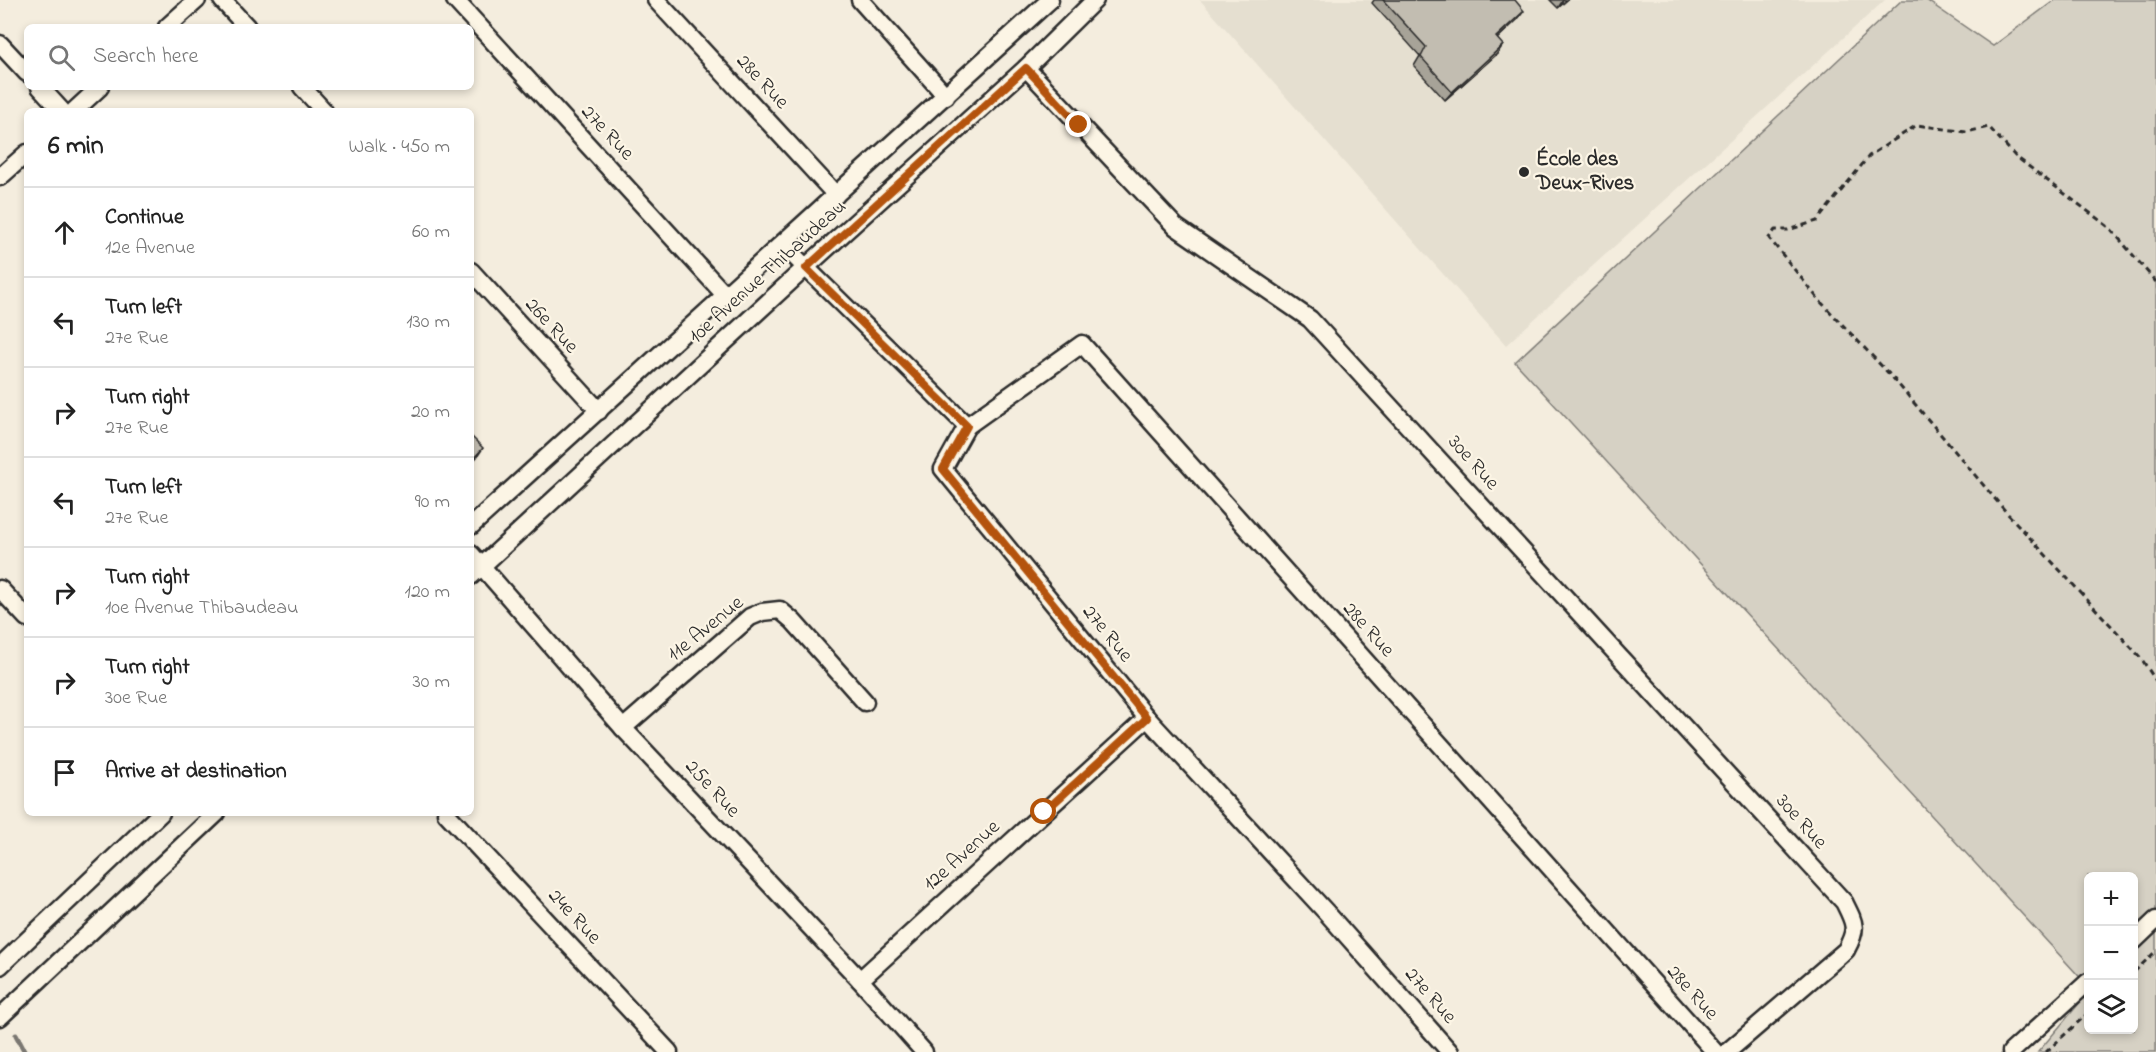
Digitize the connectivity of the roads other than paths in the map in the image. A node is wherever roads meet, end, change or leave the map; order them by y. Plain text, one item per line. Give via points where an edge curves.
1 (197, 0) edge
2 (222, 0) edge
3 (455, 0) edge
4 (656, 0) edge
5 (860, 0) edge
6 (1050, 0) edge
7 (1095, 0) edge
8 (170, 24) edge
9 (244, 24) edge
10 (0, 44) edge
11 (1026, 68) junction
12 (24, 70) edge
13 (43, 90) edge
14 (97, 90) edge
15 (305, 90) edge
16 (946, 96) junction
17 (59, 108) edge
18 (77, 108) edge
19 (321, 108) edge
20 (24, 156) edge
21 (0, 177) edge
22 (836, 195) junction
23 (782, 244) junction
24 (806, 268) junction
25 (474, 274) edge
26 (726, 296) junction
27 (599, 411) junction
28 (967, 426) junction
29 (474, 523) edge
30 (475, 565) edge
31 (0, 589) edge
32 (24, 615) edge
33 (865, 702) dead end
34 (1147, 718) junction
35 (623, 728) junction
36 (158, 816) edge
37 (215, 816) edge
38 (449, 816) edge
39 (2156, 920) edge
40 (2138, 936) edge
41 (0, 966) edge
42 (860, 980) junction
43 (2084, 986) edge
44 (0, 1017) edge
45 (662, 1050) edge
46 (924, 1052) edge
47 (1450, 1052) edge
48 (1715, 1052) edge
49 (1727, 1052) edge
50 (2011, 1052) edge

1 - 8 street
2 - 9 street
3 - 26 street, 27e Rue
4 - 22 street, 28e Rue
5 - 16 street
6 - 16 street, 10e Avenue Thibaudeau
7 - 11 street, 10e Avenue Thibaudeau
10 - 12 street
11 - 24 street, 10e Avenue Thibaudeau
11 - 49 street, 30e Rue via 1176,227 1310,318 1844,902 1854,922 1855,935 1846,950
13 - 17 street
14 - 18 street
15 - 19 street
16 - 22 street, 10e Avenue Thibaudeau
20 - 21 street
22 - 23 street, 10e Avenue Thibaudeau
23 - 24 street
23 - 26 street, 10e Avenue Thibaudeau
24 - 28 street
24 - 30 street, 10e Avenue Thibaudeau
25 - 27 street, 26e Rue
26 - 27 street, 10e Avenue Thibaudeau
27 - 29 street, 10e Avenue Thibaudeau
28 - 34 street, 27e Rue via 943,469
28 - 48 street, 28e Rue via 1082,344
30 - 35 street, 25e Rue
31 - 32 street
33 - 35 street, 11e Avenue via 780,610 750,617
34 - 42 street, 12e Avenue
34 - 47 street, 27e Rue
35 - 42 street, 25e Rue
36 - 41 street
37 - 44 street
38 - 45 street, 24e Rue
39 - 40 street
42 - 46 street, 25e Rue
43 - 50 street

